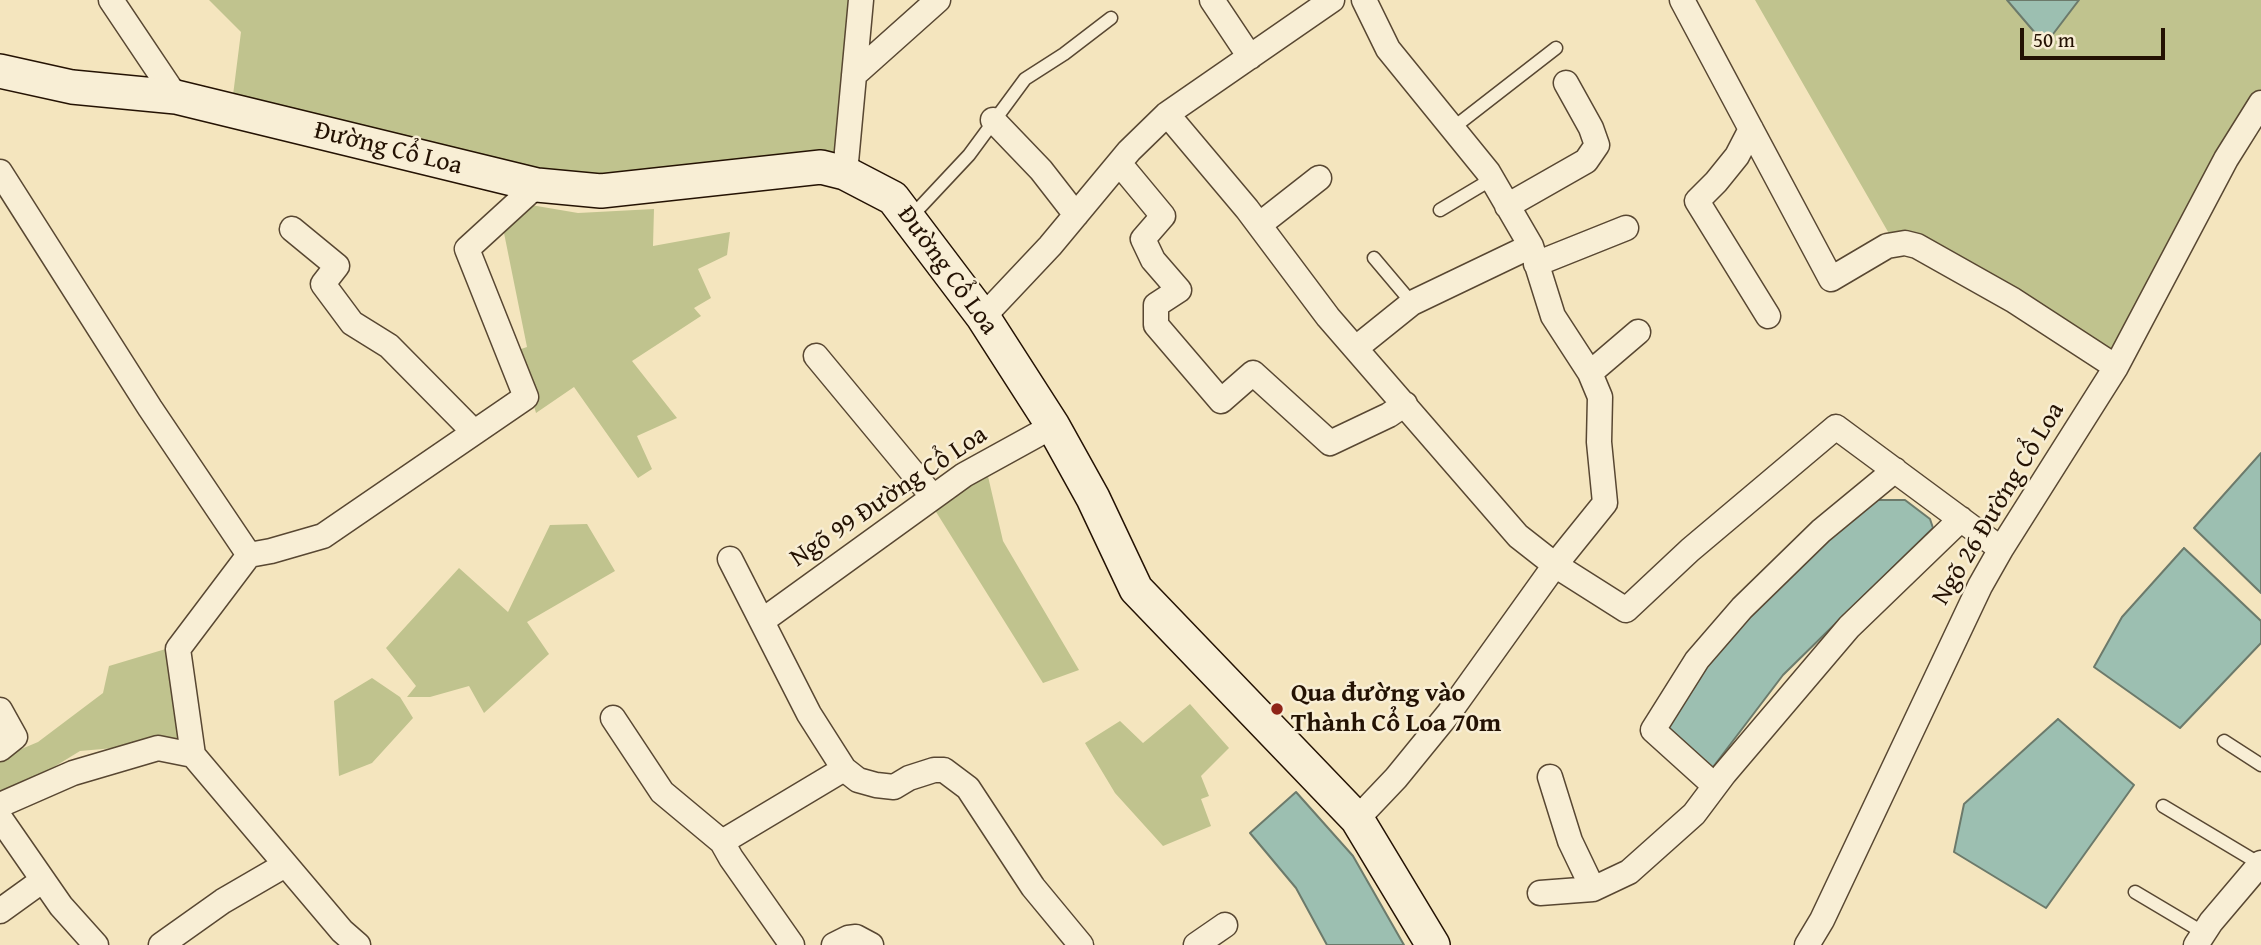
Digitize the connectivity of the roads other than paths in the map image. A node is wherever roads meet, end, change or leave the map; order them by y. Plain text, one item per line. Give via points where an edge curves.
1 (111, 0) edge
2 (861, 0) edge
3 (938, 0) edge
4 (1212, 0) edge
5 (1364, 0) edge
6 (1682, 0) edge
7 (1330, 1) edge
8 (1111, 18) dead end
9 (1556, 48) dead end
10 (1250, 57) junction
11 (0, 71) edge
12 (854, 75) junction
13 (1566, 83) dead end
14 (176, 97) junction
15 (2261, 103) edge
16 (1167, 114) junction
17 (993, 120) junction
18 (1453, 128) junction
19 (1751, 129) junction
20 (1119, 163) junction
21 (0, 172) edge
22 (845, 173) junction
23 (1319, 178) dead end
24 (1492, 179) junction
25 (537, 186) junction
26 (1507, 205) junction
27 (1440, 209) dead end
28 (1076, 215) junction
29 (909, 219) junction
30 (1259, 226) junction
31 (1626, 228) dead end
32 (292, 229) dead end
33 (1533, 255) junction
34 (1374, 258) dead end
35 (1412, 303) junction
36 (1768, 316) dead end
37 (983, 317) junction
38 (1638, 331) dead end
39 (1356, 348) junction
40 (816, 356) dead end
41 (2116, 367) junction
42 (1590, 373) junction
43 (1405, 404) junction
44 (1053, 426) junction
45 (474, 432) junction
46 (1895, 470) junction
47 (933, 497) junction
48 (1961, 519) junction
49 (2001, 549) junction
50 (249, 555) junction
51 (730, 559) dead end
52 (1555, 565) junction
53 (762, 621) junction
54 (0, 710) edge
55 (613, 718) dead end
56 (2224, 741) dead end
57 (0, 749) edge
58 (192, 755) junction
59 (2261, 765) edge
60 (844, 769) junction
61 (1550, 777) dead end
62 (1715, 786) junction
63 (0, 805) edge
64 (2163, 806) dead end
65 (0, 818) edge
66 (1357, 819) junction
67 (722, 842) junction
68 (2260, 863) edge
69 (285, 865) junction
70 (43, 880) junction
71 (1593, 889) junction
72 (2135, 892) dead end
73 (1540, 893) dead end
74 (0, 911) edge
75 (1225, 925) dead end
76 (2200, 939) edge
77 (173, 942) edge
78 (96, 945) edge
79 (358, 945) edge
80 (792, 945) edge
81 (834, 945) edge
82 (871, 945) edge
83 (1081, 945) edge
84 (1196, 945) edge
85 (1433, 945) edge
86 (1807, 945) edge

1 - 14 street
2 - 12 street
3 - 12 street
4 - 10 street
5 - 18 street via 1388,49
6 - 19 street
7 - 10 street
8 - 17 lane via 1025,79
9 - 18 lane
10 - 16 street
11 - 14 street, Đường Cổ Loa via 72,87
12 - 22 street
13 - 26 street via 1597,145 1586,161
14 - 25 street, Đường Cổ Loa
15 - 41 street, Ngõ 26 Đường Cổ Loa via 2226,159
16 - 20 street
16 - 30 street
17 - 28 street
17 - 29 lane via 969,155
18 - 24 street
19 - 36 street via 1737,156 1697,201
19 - 41 street via 1831,279 1887,246 1917,246 2013,300
20 - 28 street
20 - 43 street via 1163,216 1143,239 1153,260 1180,290 1156,305 1156,325 1221,401 1253,373 1330,443
21 - 50 street
22 - 25 street, Đường Cổ Loa via 821,167 601,191
22 - 29 street, Đường Cổ Loa via 893,198
23 - 30 street
24 - 26 street
24 - 27 lane
25 - 45 street via 467,249 526,397
26 - 33 street
28 - 37 street
29 - 37 street, Đường Cổ Loa
30 - 39 street
31 - 33 street
32 - 45 street via 337,266 323,284 352,323 389,346
33 - 35 street
33 - 42 street via 1553,316
34 - 35 lane
35 - 39 street
37 - 44 street, Đường Cổ Loa
38 - 42 street
39 - 43 street
40 - 47 street
41 - 49 street, Ngõ 26 Đường Cổ Loa
42 - 52 street via 1601,408 1605,503
43 - 52 street via 1518,537
44 - 47 street, Ngõ 99 Đường Cổ Loa
44 - 66 street, Đường Cổ Loa via 1136,589
45 - 50 street via 323,536
46 - 48 street
46 - 52 street via 1836,427 1626,610
46 - 62 street via 1821,531 1742,608 1697,660 1653,730
47 - 53 street, Ngõ 99 Đường Cổ Loa
48 - 49 street
48 - 62 street via 1849,627
49 - 86 street, Ngõ 26 Đường Cổ Loa
50 - 58 street via 178,649
51 - 53 street
52 - 66 street via 1449,713
53 - 60 street via 809,714
54 - 57 street via 15,737
55 - 67 street via 662,792
56 - 59 lane
58 - 63 street via 158,748 73,773
58 - 69 street
60 - 67 street
60 - 83 street via 858,780 894,787 909,778 944,770 973,794 1033,887
61 - 71 street via 1570,841
62 - 71 street via 1694,814 1629,872
64 - 68 lane
65 - 70 street
66 - 85 street, Đường Cổ Loa
67 - 80 street
68 - 76 street
69 - 77 street via 223,901
69 - 79 street
70 - 74 street
70 - 78 street
71 - 73 street
72 - 76 lane
75 - 84 street
81 - 82 street via 856,937

